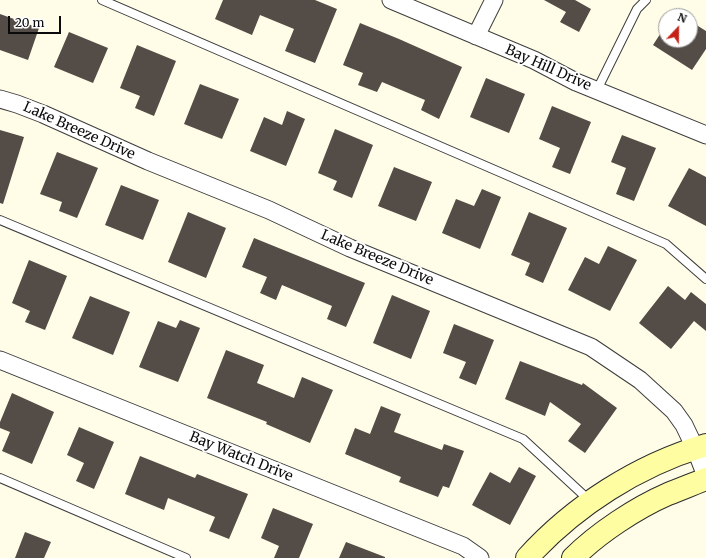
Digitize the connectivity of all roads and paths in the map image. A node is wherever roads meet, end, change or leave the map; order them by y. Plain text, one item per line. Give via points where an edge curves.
1 (102, 0) edge
2 (391, 0) edge
3 (494, 0) edge
4 (646, 0) edge
5 (476, 36) junction
6 (597, 90) junction
7 (0, 99) edge
8 (706, 135) edge
9 (0, 220) edge
10 (706, 279) edge
11 (0, 360) edge
12 (700, 447) edge
13 (706, 476) edge
14 (0, 478) edge
15 (706, 479) edge
16 (590, 502) junction
17 (186, 558) edge
18 (480, 558) edge
19 (526, 558) edge
20 (573, 558) edge

1 - 10 lane via 666,244
2 - 5 street, Bay Hill Drive
3 - 5 street
4 - 6 lane via 637,9
5 - 6 street, Bay Hill Drive
6 - 8 street, Bay Hill Drive
7 - 12 street, Lake Breeze Drive via 43,114 148,161 269,210 350,248 591,347 640,380 674,411
9 - 16 lane via 523,439
11 - 18 street, Bay Watch Drive via 463,546
12 - 13 street, Lake Breeze Drive
12 - 16 main road via 643,470
14 - 17 lane
15 - 20 main road via 643,506 598,536
16 - 19 main road via 558,527

